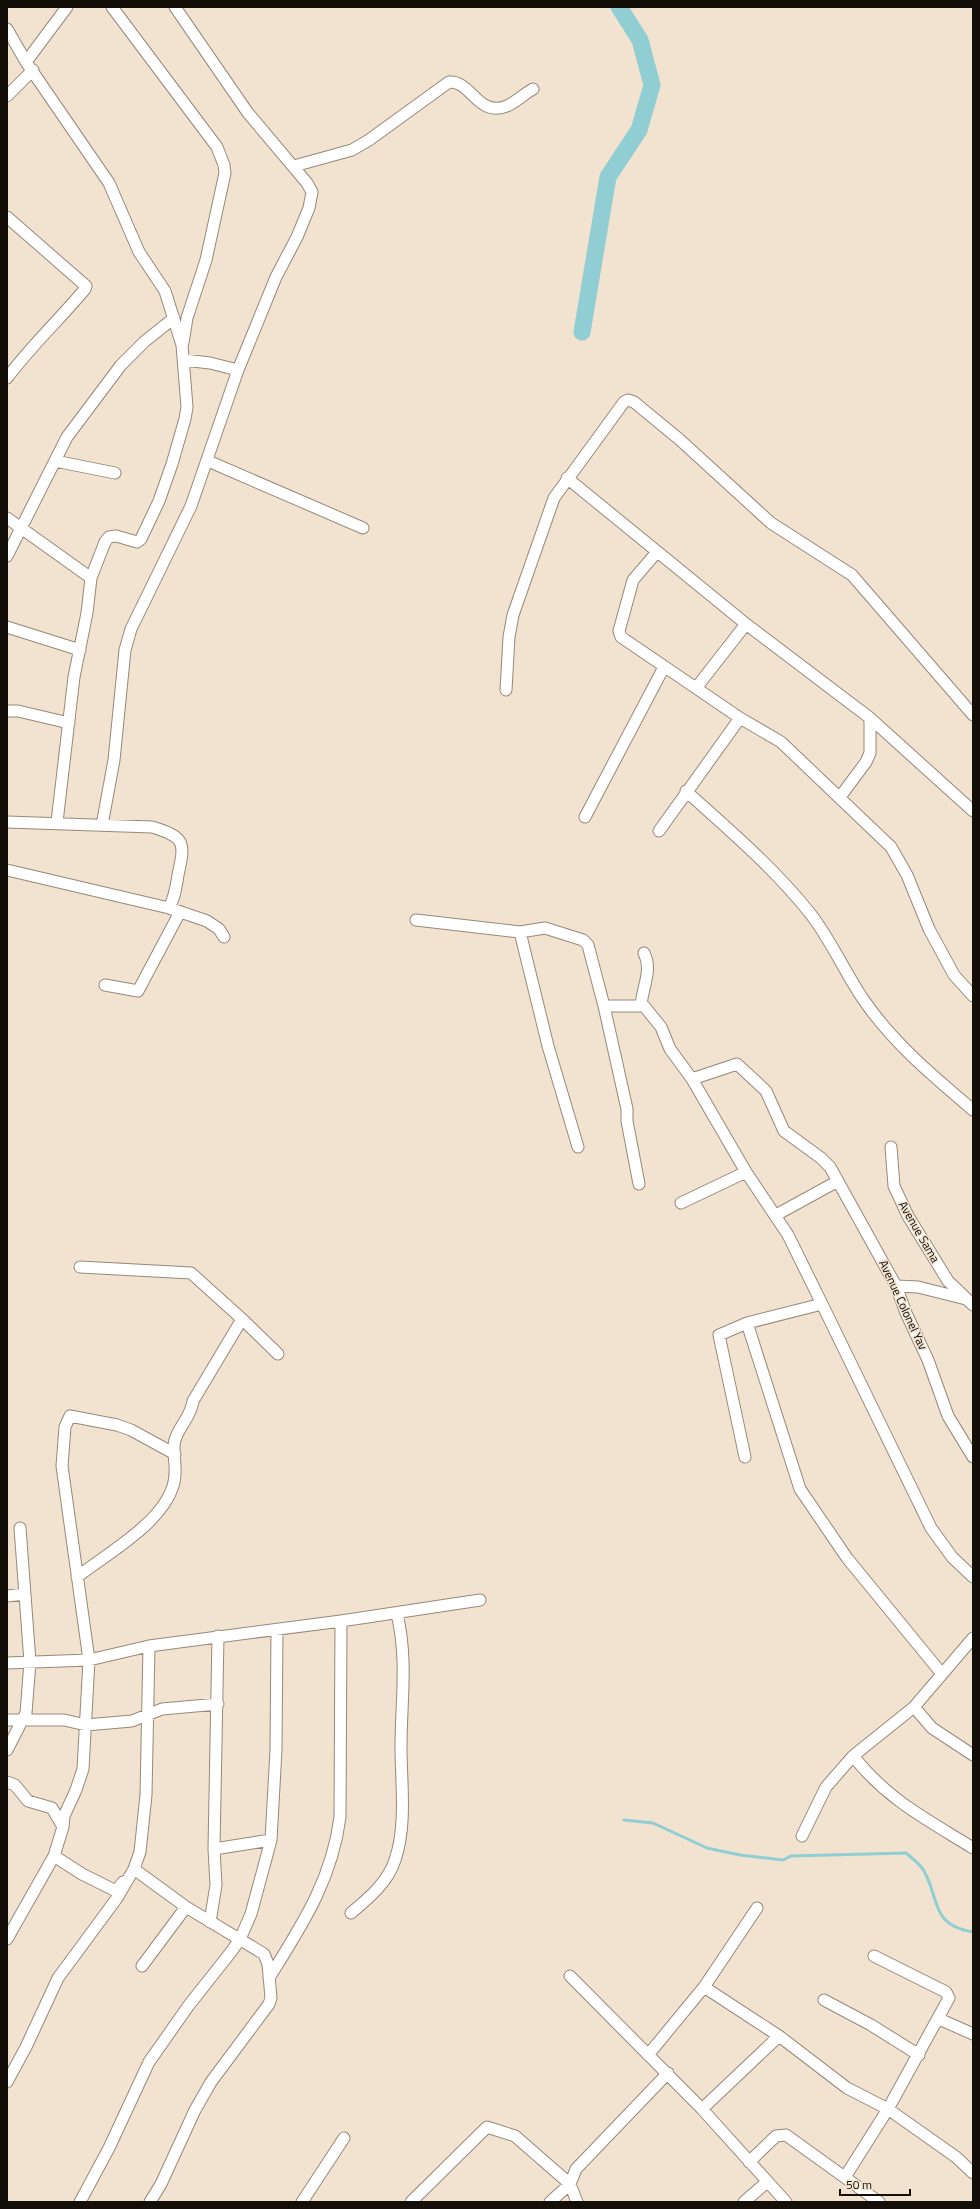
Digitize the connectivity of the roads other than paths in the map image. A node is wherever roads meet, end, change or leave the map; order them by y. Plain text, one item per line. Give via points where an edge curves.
1 (67, 7) edge
2 (112, 7) edge
3 (175, 7) edge
4 (7, 29) edge
5 (29, 66) junction
6 (533, 89) dead end
7 (7, 96) edge
8 (294, 166) junction
9 (7, 217) edge
10 (174, 318) junction
11 (182, 345) junction
12 (184, 360) junction
13 (238, 370) junction
14 (8, 376) edge
15 (56, 461) junction
16 (208, 461) junction
17 (115, 473) dead end
18 (567, 478) junction
19 (7, 518) edge
20 (21, 528) junction
21 (364, 528) dead end
22 (657, 552) junction
23 (7, 556) edge
24 (91, 578) junction
25 (746, 624) junction
26 (7, 627) edge
27 (80, 650) junction
28 (664, 667) junction
29 (696, 688) junction
30 (506, 690) dead end
31 (7, 711) edge
32 (973, 715) edge
33 (740, 718) junction
34 (870, 718) junction
35 (68, 723) junction
36 (686, 791) junction
37 (840, 798) junction
38 (973, 811) edge
39 (585, 817) dead end
40 (7, 822) edge
41 (56, 822) junction
42 (102, 825) junction
43 (659, 831) dead end
44 (7, 870) edge
45 (175, 910) junction
46 (416, 920) dead end
47 (520, 932) junction
48 (224, 937) dead end
49 (644, 953) dead end
50 (105, 985) dead end
51 (973, 996) edge
52 (604, 1006) junction
53 (641, 1006) junction
54 (692, 1078) junction
55 (973, 1110) edge
56 (578, 1147) dead end
57 (891, 1147) dead end
58 (746, 1172) junction
59 (838, 1181) junction
60 (640, 1184) dead end
61 (681, 1203) dead end
62 (776, 1215) junction
63 (80, 1267) dead end
64 (896, 1286) junction
65 (970, 1302) edge
66 (822, 1304) junction
67 (242, 1319) junction
68 (746, 1323) junction
69 (278, 1354) dead end
70 (175, 1454) junction
71 (746, 1457) dead end
72 (973, 1457) edge
73 (20, 1528) dead end
74 (973, 1577) edge
75 (77, 1578) junction
76 (25, 1594) junction
77 (7, 1596) edge
78 (480, 1600) dead end
79 (397, 1614) junction
80 (341, 1622) junction
81 (277, 1630) junction
82 (218, 1636) junction
83 (971, 1645) edge
84 (148, 1646) junction
85 (89, 1660) junction
86 (30, 1662) junction
87 (7, 1663) edge
88 (942, 1674) junction
89 (218, 1704) junction
90 (914, 1707) junction
91 (148, 1714) junction
92 (7, 1720) edge
93 (23, 1720) junction
94 (86, 1725) junction
95 (7, 1750) edge
96 (973, 1755) edge
97 (853, 1756) junction
98 (7, 1782) edge
99 (63, 1827) junction
100 (802, 1836) dead end
101 (271, 1840) junction
102 (973, 1848) edge
103 (214, 1849) junction
104 (54, 1856) junction
105 (134, 1869) junction
106 (186, 1907) junction
107 (757, 1908) dead end
108 (351, 1913) dead end
109 (210, 1922) junction
110 (7, 1939) edge
111 (240, 1939) junction
112 (874, 1956) dead end
113 (142, 1966) dead end
114 (570, 1976) dead end
115 (269, 1978) junction
116 (704, 1987) junction
117 (824, 2000) dead end
118 (939, 2019) junction
119 (973, 2034) edge
120 (779, 2036) junction
121 (648, 2055) junction
122 (919, 2055) junction
123 (668, 2073) junction
124 (7, 2082) edge
125 (702, 2109) junction
126 (888, 2109) junction
127 (344, 2138) dead end
128 (749, 2162) junction
129 (973, 2173) edge
130 (845, 2177) junction
131 (767, 2182) junction
132 (570, 2184) junction
133 (80, 2202) edge
134 (150, 2202) edge
135 (302, 2202) edge
136 (411, 2202) edge
137 (550, 2202) edge
138 (577, 2202) edge
139 (744, 2202) edge
140 (786, 2202) edge
141 (879, 2202) edge

1 - 5 street
2 - 11 street via 218,147 224,164 225,173 206,260 187,318
3 - 8 street via 248,113
4 - 5 street
5 - 7 street
5 - 10 street via 109,183 140,252 165,291
6 - 8 street via 507,106 495,109 488,108 460,85 449,82 352,150
8 - 13 street via 312,192 312,200 297,237 276,277
9 - 14 street via 86,286 67,311 36,342
10 - 11 street
10 - 15 street via 144,342 112,375 67,437
11 - 12 street
12 - 13 street
12 - 24 street via 185,419 159,501 141,539 137,542 116,536 109,537
13 - 16 street
15 - 17 street
15 - 20 street
16 - 21 street
16 - 42 street via 191,506 131,628 120,681 114,760
18 - 22 street
18 - 30 street via 554,498 513,615
18 - 32 street via 624,402 634,402 679,439 771,523 852,575
19 - 20 street
20 - 23 street
20 - 24 street
22 - 25 street
22 - 28 street via 633,580 618,631 625,641
24 - 27 street
25 - 29 street
25 - 34 street
26 - 27 street
27 - 35 street
28 - 29 street
28 - 39 street
29 - 33 street
31 - 35 street via 18,711
33 - 36 street
33 - 37 street via 781,742
34 - 37 street via 870,753
34 - 38 street
35 - 41 street
36 - 43 street
36 - 55 street via 782,880 810,913 863,999 888,1032 917,1062
37 - 51 street via 891,847 929,929 954,975
40 - 41 street
41 - 42 street
42 - 45 street via 152,827 178,839 184,855
44 - 45 street
45 - 48 street via 215,926
45 - 50 street via 138,991
46 - 47 street
47 - 52 street via 545,928 586,942
47 - 56 street via 548,1046
49 - 53 street via 648,960 648,969
52 - 53 street
52 - 60 street via 627,1109 627,1121
53 - 54 street via 646,1008 661,1027 670,1049
54 - 58 street
54 - 59 street, Avenue Colonel Yav via 737,1064 766,1091 784,1131 821,1158
57 - 65 street, Avenue Sama via 894,1186 902,1204 938,1267 948,1281
58 - 61 street
58 - 62 street
59 - 62 street
59 - 64 street, Avenue Colonel Yav
62 - 66 street
63 - 67 street via 189,1272
64 - 65 street via 918,1287
64 - 72 street, Avenue Colonel Yav via 928,1360 948,1416
66 - 68 street
66 - 74 street via 931,1528 952,1557
67 - 69 street
67 - 70 street via 193,1401 191,1411 175,1439
68 - 71 street via 719,1335
68 - 88 street via 800,1489 843,1553
70 - 75 street via 177,1468 174,1484 161,1511
70 - 75 street via 131,1430 70,1416 65,1427 62,1466
73 - 76 street
75 - 85 street
76 - 77 street
76 - 86 street
78 - 79 street
79 - 80 street
79 - 108 street via 402,1634 404,1664 398,1847 396,1859 383,1883
80 - 81 street
80 - 115 street via 340,1817 335,1847 319,1893 304,1923
81 - 82 street
81 - 101 street via 276,1750
82 - 84 street
82 - 89 street
83 - 88 street
84 - 85 street
84 - 91 street
85 - 86 street
85 - 94 street
86 - 87 street
86 - 93 street
88 - 90 street
89 - 91 street via 162,1709
89 - 103 street
90 - 96 street via 932,1728
90 - 97 street
91 - 94 street via 132,1721
91 - 105 street via 143,1834
92 - 93 street
93 - 94 street via 64,1720
93 - 95 street
94 - 99 street via 80,1780 64,1816
97 - 100 street via 826,1787
97 - 102 street via 862,1768 903,1806
98 - 99 street via 15,1785 28,1801 52,1808
99 - 104 street
101 - 103 street
101 - 111 street via 257,1897
103 - 109 street via 216,1885
104 - 105 street via 116,1891
104 - 110 street
105 - 106 street
105 - 124 street via 117,1898 58,1978
106 - 109 street
106 - 113 street
107 - 116 street
109 - 111 street
111 - 115 street via 264,1954
111 - 133 street via 148,2062 109,2148
112 - 118 street via 949,1995
114 - 121 street
115 - 134 street via 269,2004 211,2082
116 - 120 street
116 - 121 street
117 - 122 street
118 - 119 street
118 - 122 street
120 - 125 street
120 - 126 street via 847,2088
121 - 123 street
122 - 126 street
123 - 125 street
123 - 132 street via 576,2169
125 - 128 street
126 - 129 street via 956,2157
126 - 130 street
127 - 135 street
128 - 130 street via 776,2136 786,2135
128 - 131 street
130 - 141 street
131 - 139 street
131 - 140 street
132 - 136 street via 515,2136 487,2127
132 - 137 street
132 - 138 street

